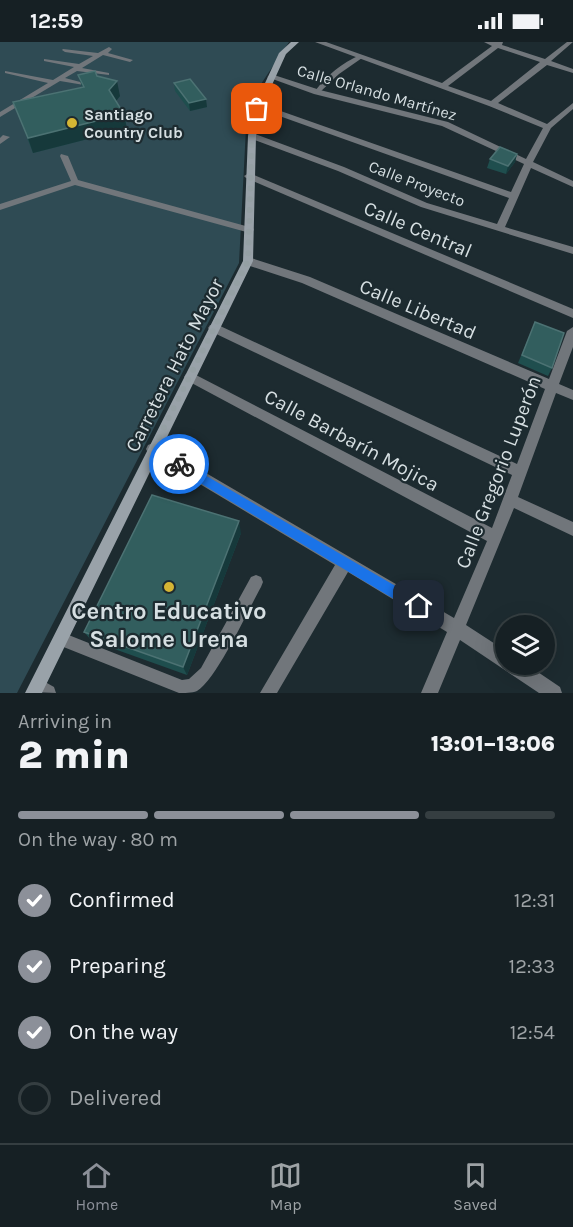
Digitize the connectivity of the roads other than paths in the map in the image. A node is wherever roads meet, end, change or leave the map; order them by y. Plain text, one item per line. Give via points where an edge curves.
1 (295, 42) edge
2 (319, 42) edge
3 (488, 42) edge
4 (570, 42) edge
5 (499, 44) edge
6 (65, 50) dead end
7 (103, 52) junction
8 (360, 57) junction
9 (46, 60) dead end
10 (130, 60) dead end
11 (545, 62) junction
12 (77, 68) junction
13 (573, 71) edge
14 (8, 72) dead end
15 (107, 74) dead end
16 (271, 77) junction
17 (55, 81) junction
18 (82, 84) edge
19 (442, 87) junction
20 (317, 92) junction
21 (492, 104) junction
22 (573, 105) edge
23 (257, 109) junction
24 (0, 115) edge
25 (548, 127) junction
26 (252, 136) junction
27 (63, 156) dead end
28 (529, 162) junction
29 (249, 176) junction
30 (75, 182) junction
31 (573, 184) edge
32 (515, 197) junction
33 (0, 207) edge
34 (500, 228) junction
35 (250, 230) junction
36 (573, 251) edge
37 (248, 261) junction
38 (573, 314) edge
39 (214, 328) junction
40 (573, 331) edge
41 (190, 376) junction
42 (553, 386) junction
43 (573, 394) edge
44 (153, 449) junction
45 (519, 472) junction
46 (509, 499) junction
47 (573, 529) edge
48 (496, 538) junction
49 (345, 563) junction
50 (256, 582) dead end
51 (456, 628) junction
52 (61, 639) junction
53 (495, 654) edge
54 (527, 675) edge
55 (40, 691) edge
56 (268, 693) edge
57 (429, 693) edge
58 (554, 693) edge

1 - 16 street, Carretera Hato Mayor via 283,53
2 - 8 street
3 - 5 street
4 - 11 street
5 - 11 street
5 - 19 street
6 - 7 lane
7 - 10 lane
7 - 12 lane
8 - 19 street
8 - 20 lane via 327,78
9 - 12 lane
11 - 13 street
11 - 21 street
12 - 15 lane
12 - 17 lane
14 - 17 lane
16 - 20 street, Calle Orlando Martínez
16 - 23 street, Carretera Hato Mayor
17 - 18 lane
17 - 24 lane
19 - 21 street
20 - 28 street, Calle Orlando Martínez via 445,124
21 - 25 street
22 - 25 street
23 - 26 street, Carretera Hato Mayor
23 - 32 street
25 - 28 street
26 - 29 street, Carretera Hato Mayor
26 - 34 street, Calle Proyecto via 424,205
27 - 30 lane
28 - 31 street, Calle Orlando Martínez
28 - 32 street
29 - 35 street, Carretera Hato Mayor
29 - 38 street, Calle Central
30 - 33 lane
30 - 35 lane
32 - 34 street
34 - 36 street, Calle Proyecto
35 - 37 street, Carretera Hato Mayor
37 - 39 street, Carretera Hato Mayor
37 - 42 street, Calle Libertad via 306,280
39 - 41 street, Carretera Hato Mayor
39 - 45 street
40 - 42 street, Calle Gregorio Luperón
41 - 44 street, Carretera Hato Mayor
41 - 48 street, Calle Barbarín Mojica
42 - 43 street, Calle Libertad
42 - 45 street, Calle Gregorio Luperón
44 - 49 street
44 - 52 street, Carretera Hato Mayor
45 - 46 street, Calle Gregorio Luperón
46 - 47 street
46 - 48 street, Calle Gregorio Luperón
48 - 51 street, Calle Gregorio Luperón
49 - 51 street
49 - 56 street
50 - 52 lane via 206,673 192,686 182,687
51 - 53 street
51 - 57 street, Calle Gregorio Luperón
52 - 55 street, Carretera Hato Mayor
54 - 58 street

